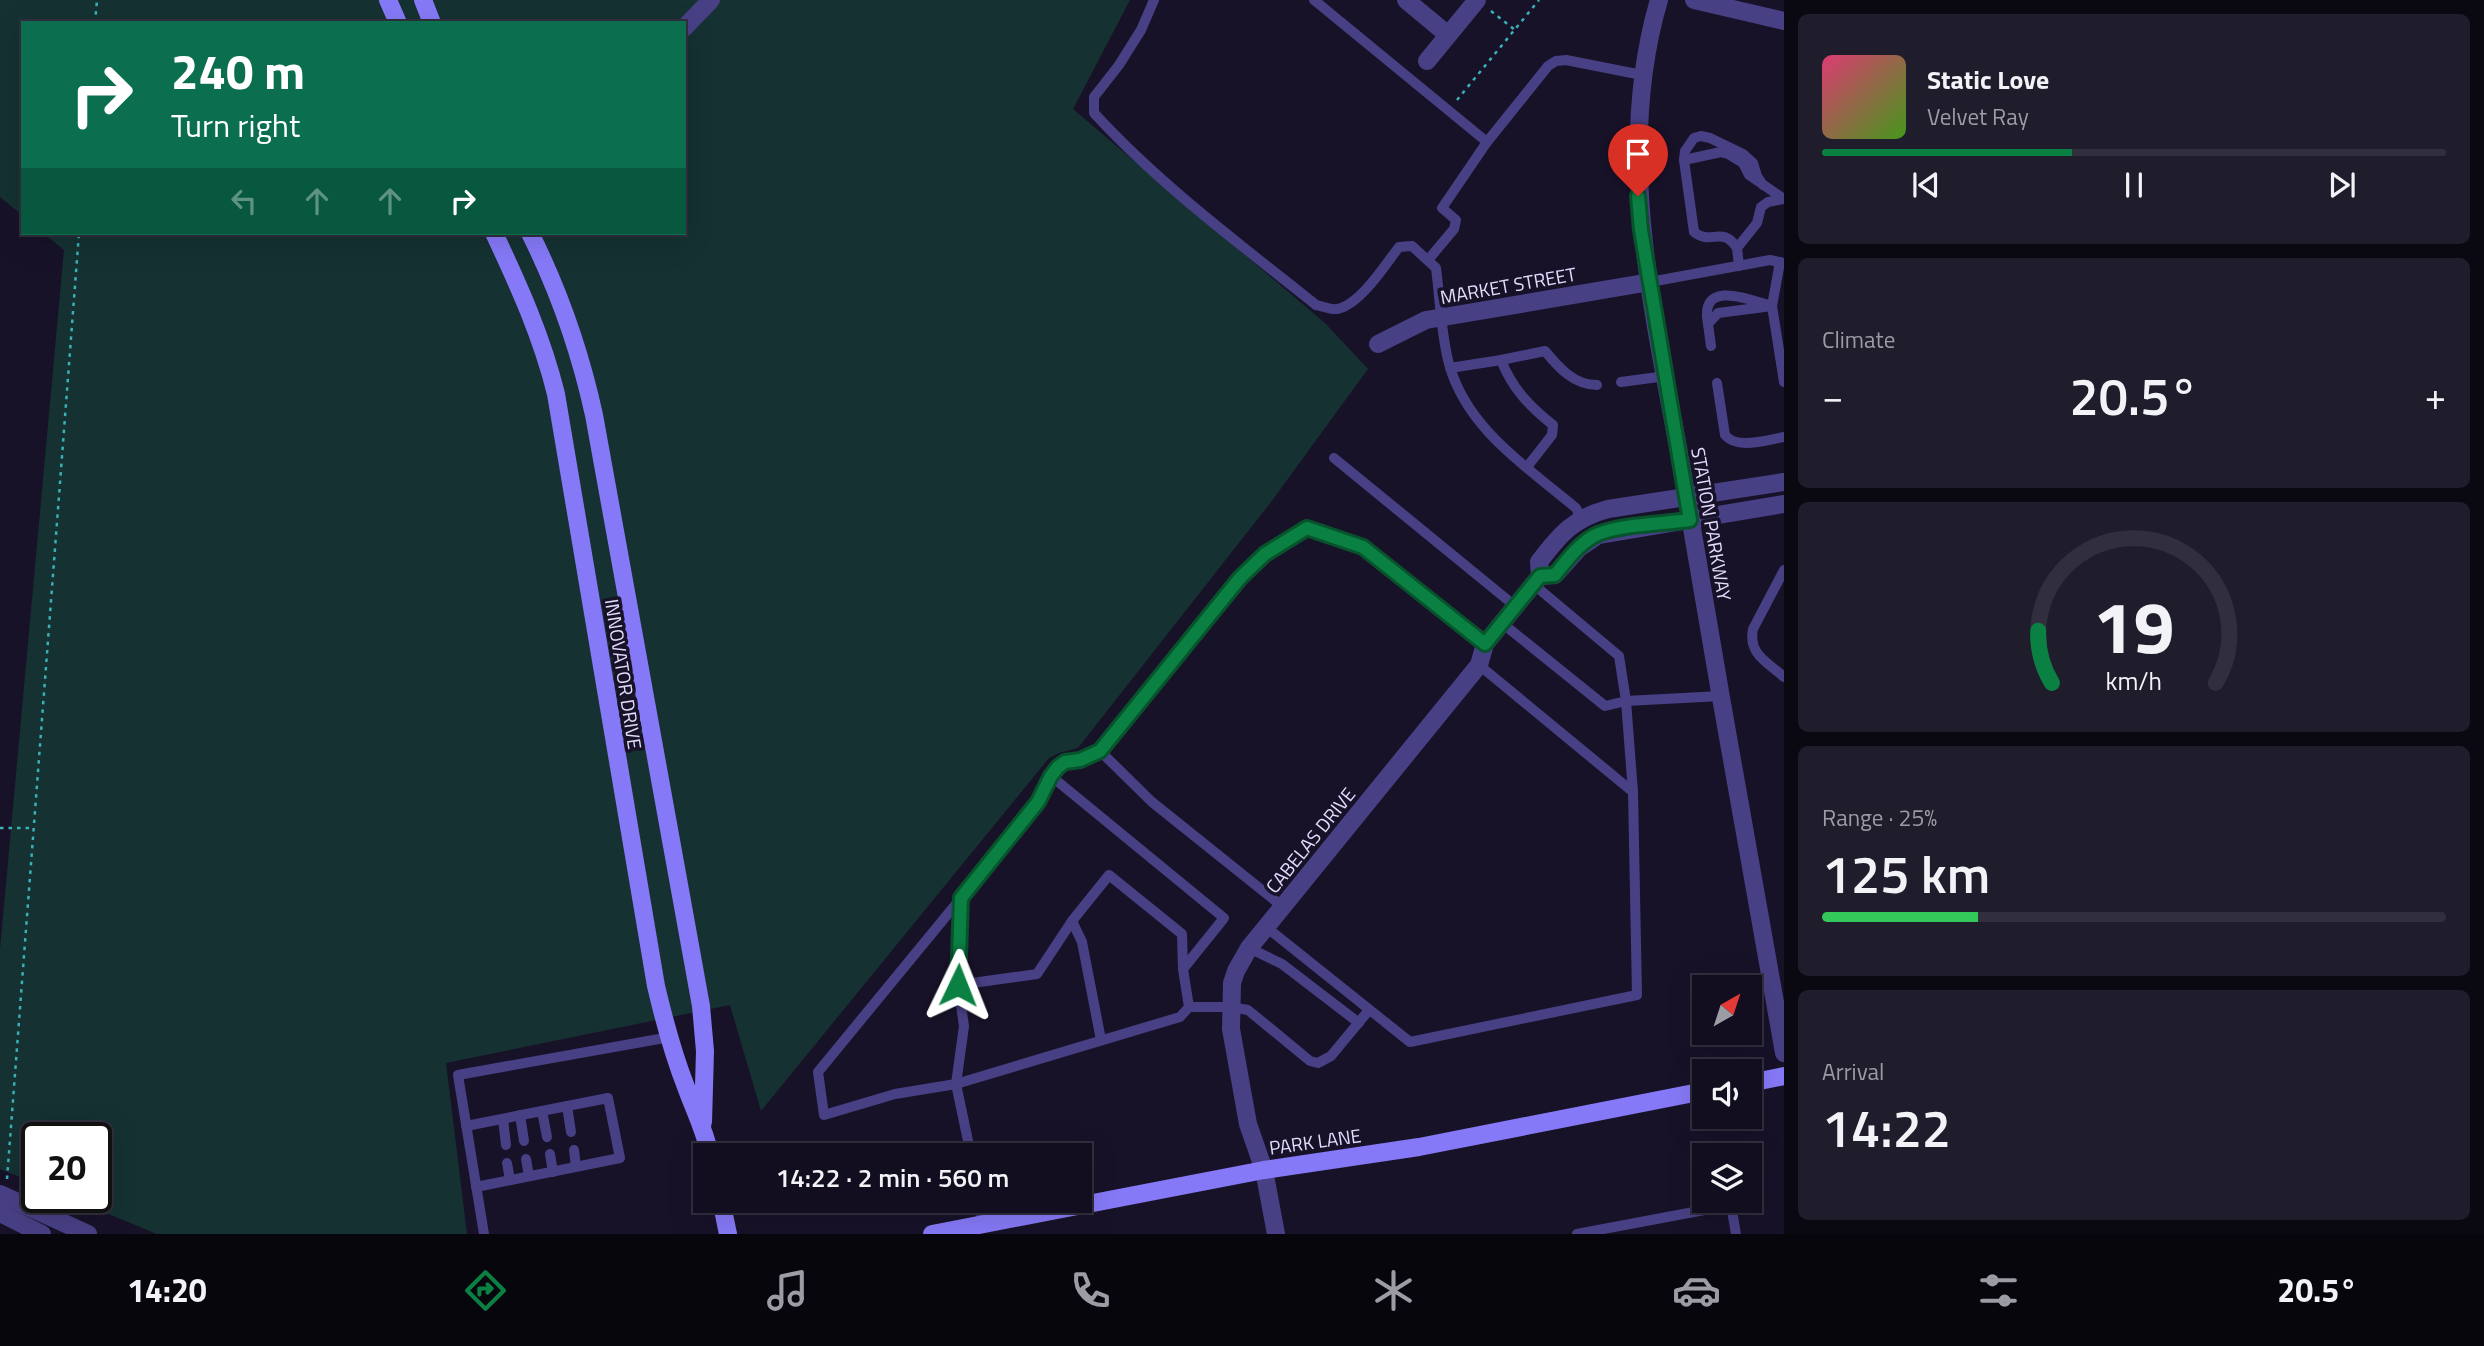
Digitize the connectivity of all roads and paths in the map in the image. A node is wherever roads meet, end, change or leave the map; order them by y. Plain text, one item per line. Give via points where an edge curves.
1 (97, 0) edge
2 (388, 0) edge
3 (423, 0) edge
4 (711, 0) edge
5 (1154, 0) edge
6 (1314, 0) edge
7 (1406, 0) edge
8 (1659, 0) edge
9 (1694, 0) edge
10 (1530, 1) edge
11 (1480, 2) edge
12 (1535, 5) dead end
13 (1521, 13) dead end
14 (1525, 17) dead end
15 (95, 21) edge
16 (397, 21) edge
17 (431, 21) edge
18 (1784, 21) edge
19 (686, 26) edge
20 (1515, 30) dead end
21 (1505, 32) dead end
22 (1448, 35) junction
23 (1510, 36) dead end
24 (1496, 43) dead end
25 (1501, 47) dead end
26 (1488, 53) dead end
27 (1493, 57) dead end
28 (1427, 61) dead end
29 (1480, 63) dead end
30 (1485, 66) dead end
31 (1472, 72) dead end
32 (1642, 75) junction
33 (1477, 76) dead end
34 (1462, 84) dead end
35 (1467, 88) dead end
36 (1487, 142) junction
37 (1684, 160) junction
38 (1763, 185) junction
39 (1784, 199) edge
40 (79, 235) edge
41 (495, 235) edge
42 (531, 235) edge
43 (1738, 248) junction
44 (1428, 260) junction
45 (1782, 263) edge
46 (1739, 266) junction
47 (1650, 282) junction
48 (1772, 306) junction
49 (1442, 317) junction
50 (1708, 324) junction
51 (1378, 344) dead end
52 (1711, 346) dead end
53 (1501, 360) junction
54 (1450, 368) junction
55 (1666, 376) junction
56 (1622, 382) dead end
57 (1784, 382) edge
58 (1717, 383) dead end
59 (1597, 385) dead end
60 (1784, 437) edge
61 (1334, 458) dead end
62 (1527, 467) junction
63 (1784, 482) edge
64 (1686, 498) junction
65 (1784, 504) edge
66 (1581, 518) junction
67 (1690, 520) junction
68 (1784, 570) edge
69 (1536, 580) junction
70 (1515, 606) junction
71 (1502, 623) junction
72 (1485, 644) junction
73 (1479, 665) junction
74 (1784, 677) edge
75 (1721, 696) junction
76 (1626, 701) junction
77 (1100, 751) junction
78 (1051, 776) junction
79 (1633, 792) junction
80 (0, 828) edge
81 (34, 828) junction
82 (961, 898) junction
83 (1283, 907) junction
84 (1072, 921) junction
85 (1266, 927) junction
86 (1249, 948) junction
87 (1183, 969) junction
88 (958, 985) junction
89 (1189, 1007) junction
90 (1230, 1007) junction
91 (1369, 1010) junction
92 (1359, 1023) junction
93 (670, 1037) junction
94 (1101, 1040) junction
95 (1784, 1053) edge
96 (1784, 1076) edge
97 (1762, 1081) edge
98 (956, 1084) junction
99 (1692, 1093) edge
100 (567, 1106) junction
101 (542, 1111) junction
102 (520, 1115) junction
103 (503, 1119) junction
104 (466, 1126) junction
105 (703, 1126) junction
106 (571, 1132) dead end
107 (547, 1137) dead end
108 (524, 1141) dead end
109 (707, 1143) edge
110 (968, 1143) edge
111 (506, 1144) dead end
112 (574, 1150) dead end
113 (550, 1154) dead end
114 (526, 1159) dead end
115 (508, 1163) dead end
116 (576, 1167) junction
117 (1264, 1170) junction
118 (553, 1171) junction
119 (529, 1177) junction
120 (510, 1180) junction
121 (3, 1187) edge
122 (476, 1187) junction
123 (0, 1213) edge
124 (724, 1213) edge
125 (981, 1213) edge
126 (983, 1224) junction
127 (42, 1234) edge
128 (88, 1234) edge
129 (484, 1234) edge
130 (728, 1234) edge
131 (932, 1234) edge
132 (1276, 1234) edge
133 (1577, 1234) edge
134 (1736, 1234) edge

1 - 15 path
2 - 16 main road
3 - 17 main road
4 - 19 street
5 - 44 lane via 1141,30 1094,97 1094,113 1114,135 1316,305 1336,309 1351,303 1399,247 1412,246
6 - 36 lane
7 - 22 street
8 - 32 street, STATION PARKWAY
9 - 18 street
10 - 12 path
11 - 20 path
11 - 22 street
13 - 14 path
21 - 23 path
22 - 28 street
24 - 25 path
26 - 27 path
29 - 30 path
31 - 33 path
32 - 36 lane via 1556,61
32 - 47 street, STATION PARKWAY via 1638,196
34 - 35 path
36 - 44 lane via 1442,208 1456,220 1454,229
37 - 38 lane via 1728,154
37 - 38 lane via 1694,138 1710,138 1749,158
37 - 43 lane via 1694,232 1705,237 1725,235
38 - 39 lane
39 - 43 lane via 1760,207 1757,223
40 - 81 path
41 - 93 main road, INNOVATOR DRIVE via 538,331 556,394 649,955
42 - 105 main road, INNOVATOR DRIVE via 568,321 594,415 701,1006
43 - 46 lane
44 - 49 lane via 1436,268
45 - 46 lane via 1770,260
45 - 48 lane
46 - 47 lane
47 - 49 street, MARKET STREET
47 - 55 street, STATION PARKWAY
48 - 50 lane via 1718,313
48 - 50 lane via 1723,295 1708,309
48 - 57 lane
49 - 51 street, MARKET STREET
49 - 54 lane
50 - 52 lane
53 - 54 lane
53 - 59 lane via 1545,351 1571,377 1584,385
53 - 62 lane via 1522,398 1553,425 1552,435
54 - 62 lane via 1477,419
55 - 56 lane
55 - 64 street, STATION PARKWAY
58 - 60 lane via 1728,439 1739,443
61 - 70 lane
62 - 66 lane via 1576,508
63 - 64 street, CABELAS DRIVE
64 - 66 street, CABELAS DRIVE via 1608,509
64 - 67 street, STATION PARKWAY
65 - 67 street, CABELAS DRIVE
66 - 69 street, CABELAS DRIVE via 1539,562
67 - 69 street, CABELAS DRIVE via 1598,535 1555,575
67 - 75 street, STATION PARKWAY
68 - 74 lane via 1752,637 1757,654
69 - 70 street, CABELAS DRIVE
69 - 76 lane via 1619,656
70 - 71 street, CABELAS DRIVE
71 - 72 street, CABELAS DRIVE
71 - 76 lane via 1605,706
72 - 73 street, CABELAS DRIVE
72 - 77 lane via 1363,547 1307,528 1265,554 1240,578
73 - 79 lane
73 - 83 street, CABELAS DRIVE
75 - 76 lane
75 - 95 street, STATION PARKWAY
76 - 79 lane
77 - 78 lane via 1065,762
77 - 83 lane via 1152,802
78 - 82 lane via 1038,802
78 - 87 lane via 1224,918
79 - 91 lane via 1637,995 1410,1042
80 - 81 path
81 - 121 path
82 - 88 lane
82 - 98 lane via 818,1072 824,1115 895,1094
83 - 85 street, CABELAS DRIVE
84 - 87 lane via 1109,875 1182,934
84 - 88 lane via 1037,974
84 - 94 lane via 1082,942
85 - 86 street, CABELAS DRIVE
85 - 91 lane
86 - 90 street, CABELAS DRIVE via 1232,983
86 - 92 lane via 1282,964
87 - 89 lane
88 - 98 lane via 964,1026
89 - 90 lane
89 - 94 lane via 1180,1017
90 - 92 lane via 1248,1010 1318,1063 1331,1056
90 - 117 street, CABELAS DRIVE via 1248,1124
91 - 92 lane
93 - 104 lane via 458,1075
93 - 105 main road, INNOVATOR DRIVE
94 - 98 lane
96 - 97 main road
98 - 110 lane
99 - 117 main road, PARK LANE via 1419,1147
100 - 101 lane
100 - 106 lane
100 - 116 lane via 608,1098 620,1158
101 - 102 lane
101 - 107 lane
102 - 103 lane
102 - 108 lane
103 - 104 lane
103 - 111 lane
104 - 122 lane
105 - 109 main road, INNOVATOR DRIVE
112 - 116 lane
113 - 118 lane
114 - 119 lane
115 - 120 lane
116 - 118 lane
117 - 126 main road, PARK LANE
117 - 132 street, CABELAS DRIVE
118 - 119 lane
119 - 120 lane
120 - 122 lane
121 - 128 street
122 - 129 lane
123 - 127 street
124 - 130 main road
125 - 126 lane
126 - 131 main road, PARK LANE
133 - 134 lane via 1731,1205

